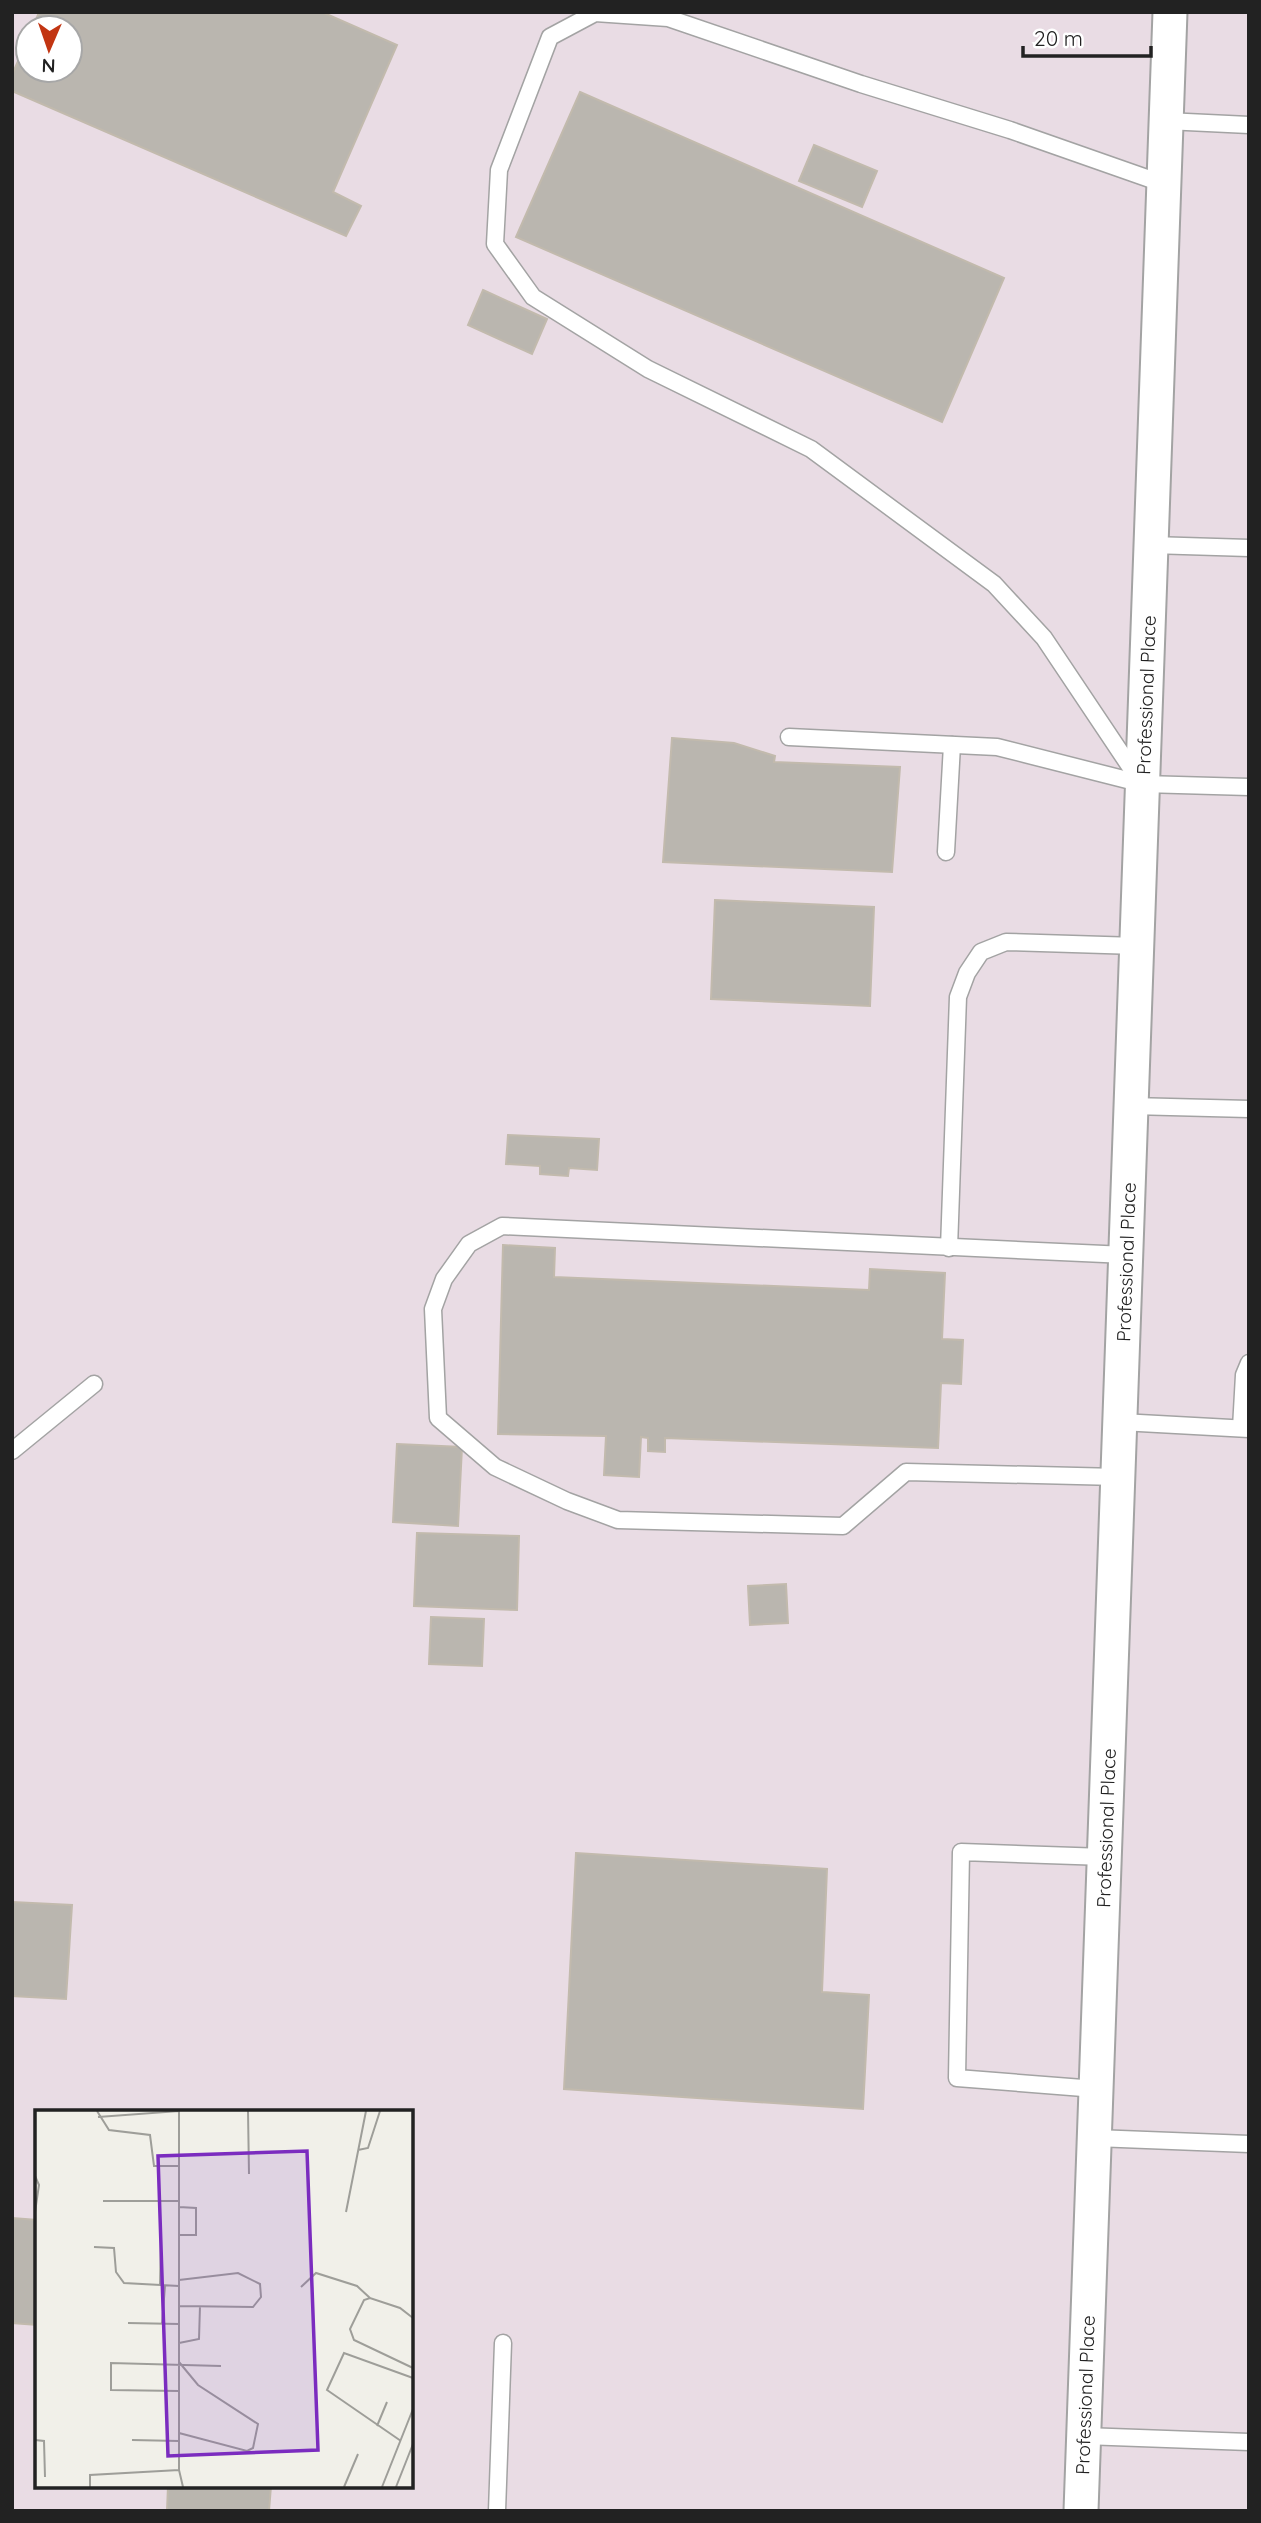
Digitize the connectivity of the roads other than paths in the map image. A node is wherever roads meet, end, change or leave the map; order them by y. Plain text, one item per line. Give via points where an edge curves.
1 (1170, 12) edge
2 (1166, 121) junction
3 (1249, 125) edge
4 (1164, 184) junction
5 (1151, 545) junction
6 (1249, 548) edge
7 (789, 737) dead end
8 (952, 745) junction
9 (1143, 784) junction
10 (1249, 787) edge
11 (946, 852) dead end
12 (1137, 946) junction
13 (1131, 1106) junction
14 (1249, 1109) edge
15 (948, 1248) junction
16 (1126, 1255) junction
17 (1249, 1363) edge
18 (94, 1384) dead end
19 (1121, 1422) junction
20 (1245, 1428) edge
21 (12, 1451) edge
22 (1118, 1478) junction
23 (1105, 1857) junction
24 (1097, 2090) junction
25 (1095, 2138) junction
26 (1249, 2144) edge
27 (503, 2343) dead end
28 (1084, 2436) junction
29 (1249, 2442) edge
30 (497, 2511) edge
31 (1081, 2511) edge

1 - 2 street, Professional Place
2 - 3 lane
2 - 4 street, Professional Place
4 - 5 street, Professional Place
4 - 9 lane via 668,18 595,13 550,37 499,170 495,244 533,297 648,369 811,449 994,584 1044,638
5 - 6 lane
5 - 9 street, Professional Place
7 - 8 lane
8 - 9 lane via 997,747
8 - 11 lane
9 - 10 lane
9 - 12 street, Professional Place
12 - 13 street, Professional Place
12 - 15 lane via 1006,942 981,952 967,973 958,997
13 - 14 lane
13 - 16 street, Professional Place
15 - 16 lane
15 - 22 lane via 502,1227 470,1244 444,1279 433,1309 438,1418 495,1467 618,1520 843,1526 906,1472
16 - 19 street, Professional Place
17 - 20 lane via 1244,1375
18 - 21 lane
19 - 20 lane
19 - 22 street, Professional Place
22 - 23 street, Professional Place
23 - 24 street, Professional Place
23 - 24 lane via 961,1853 957,2078
24 - 25 street, Professional Place
25 - 26 lane
25 - 28 street, Professional Place
27 - 30 lane
28 - 29 lane
28 - 31 street, Professional Place

